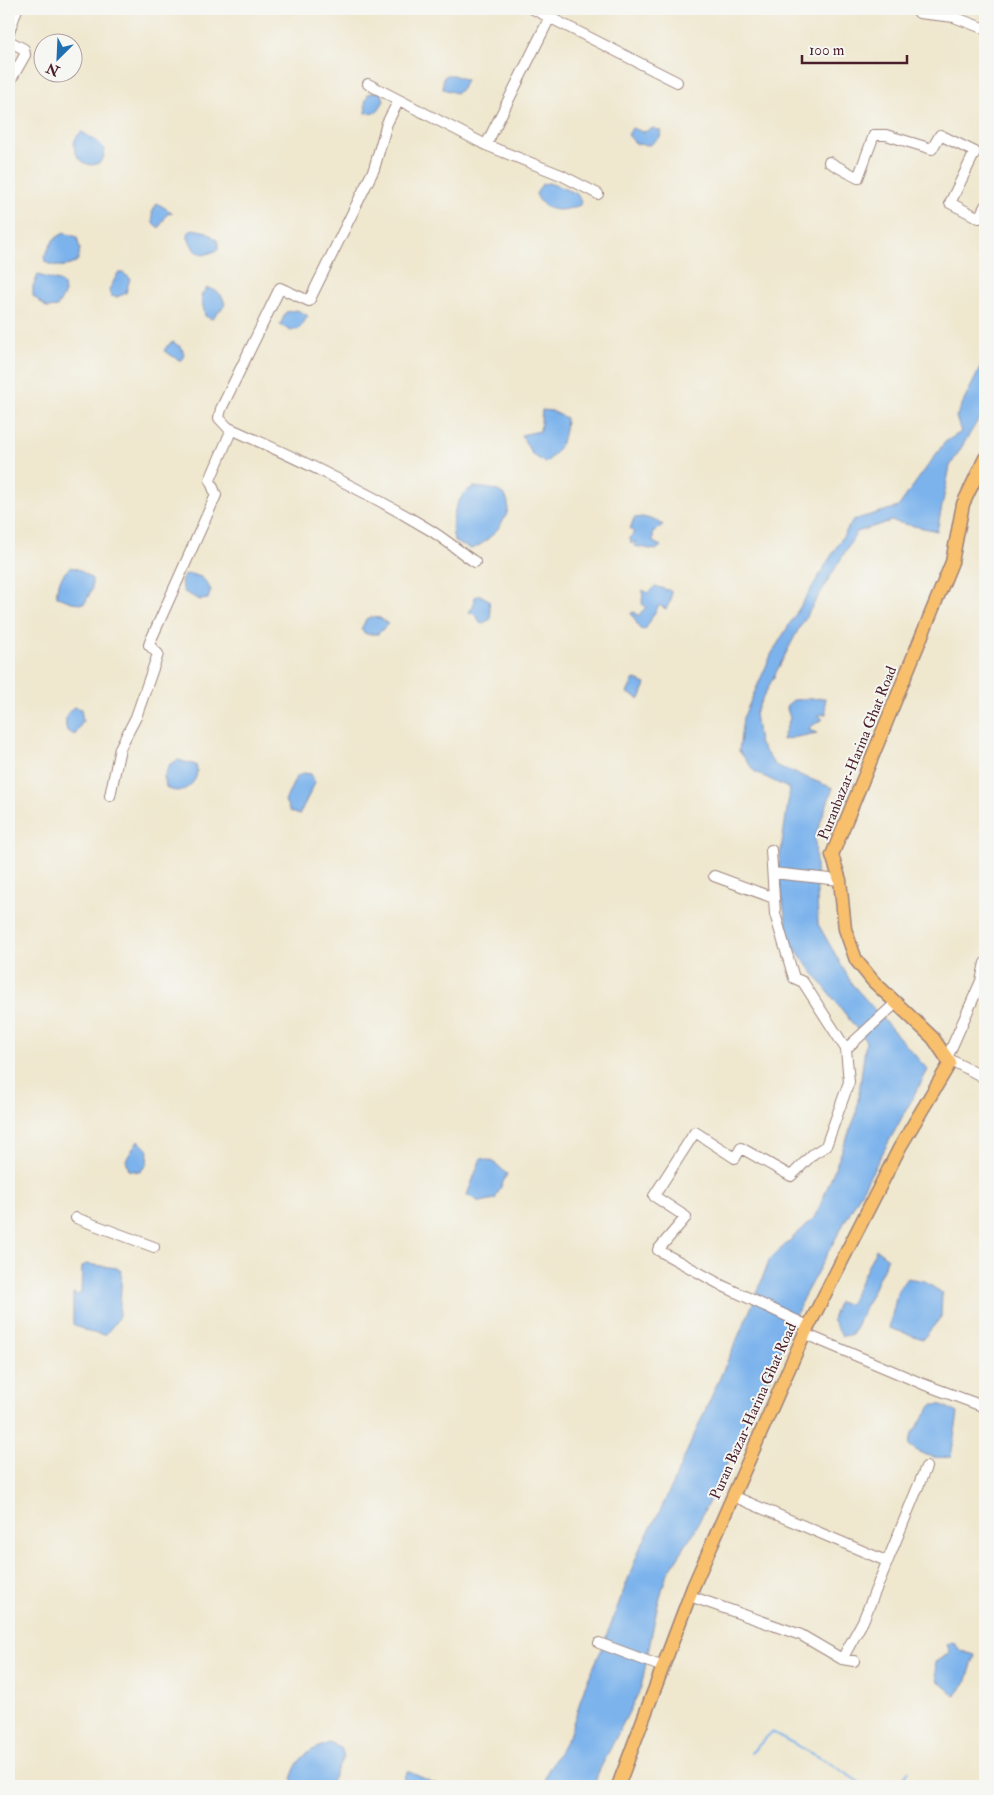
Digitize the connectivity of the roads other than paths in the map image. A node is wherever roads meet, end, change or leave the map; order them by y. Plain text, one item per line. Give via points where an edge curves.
1 (17, 9) edge
2 (533, 9) edge
3 (916, 9) edge
4 (552, 13) edge
5 (985, 29) edge
6 (9, 32) edge
7 (9, 41) edge
8 (677, 82) dead end
9 (9, 83) edge
10 (368, 84) dead end
11 (399, 100) junction
12 (486, 145) junction
13 (829, 162) dead end
14 (598, 194) dead end
15 (985, 206) edge
16 (229, 428) junction
17 (985, 458) edge
18 (475, 562) dead end
19 (110, 796) dead end
20 (771, 850) dead end
21 (773, 873) junction
22 (714, 876) dead end
23 (840, 880) junction
24 (774, 898) junction
25 (985, 964) edge
26 (897, 1002) junction
27 (846, 1050) junction
28 (948, 1061) junction
29 (985, 1078) edge
30 (76, 1218) dead end
31 (154, 1248) dead end
32 (806, 1330) junction
33 (985, 1407) edge
34 (926, 1467) dead end
35 (732, 1496) junction
36 (886, 1561) junction
37 (690, 1596) junction
38 (599, 1643) dead end
39 (842, 1659) junction
40 (854, 1661) dead end
41 (663, 1667) junction
42 (618, 1786) edge

1 - 6 street
2 - 4 street
3 - 5 street via 919,13 954,17
4 - 8 street
4 - 12 street
7 - 9 street via 24,49 25,55
10 - 11 street
11 - 12 street
11 - 16 street via 387,123 374,168 309,301 280,288 221,409 219,418
12 - 14 street via 561,175
13 - 15 street via 858,178 874,134 932,149 940,135 975,152 950,203 979,218
16 - 18 street via 313,466 375,499 444,538
16 - 19 street via 210,480 216,495 149,645 158,654 136,717 120,748
17 - 23 main road, Puranbazar-Harina Ghat Road via 963,504 952,562 832,855
20 - 21 street
21 - 23 street
21 - 24 street
22 - 24 street
23 - 26 main road, Puranbazar-Harina Ghat Road via 845,929 856,960 873,981
24 - 27 street via 775,914 794,978 803,982
25 - 28 street
26 - 27 street
26 - 28 main road, Puranbazar-Harina Ghat Road via 933,1038
27 - 32 street via 849,1082 826,1146 791,1176 741,1148 735,1158 695,1132 654,1196 686,1217 658,1250
28 - 29 street
28 - 32 main road, Puran Bazar-Harina Ghat Road
30 - 31 street
32 - 33 street via 923,1384
32 - 35 main road, Puran Bazar-Harina Ghat Road
34 - 36 street
35 - 36 street
35 - 37 main road, Puran Bazar-Harina Ghat Road
36 - 39 street via 863,1621
37 - 39 street via 801,1635
37 - 41 main road, Puran Bazar-Harina Ghat Road
38 - 41 street
39 - 40 street
41 - 42 main road, Puran Bazar-Harina Ghat Road

